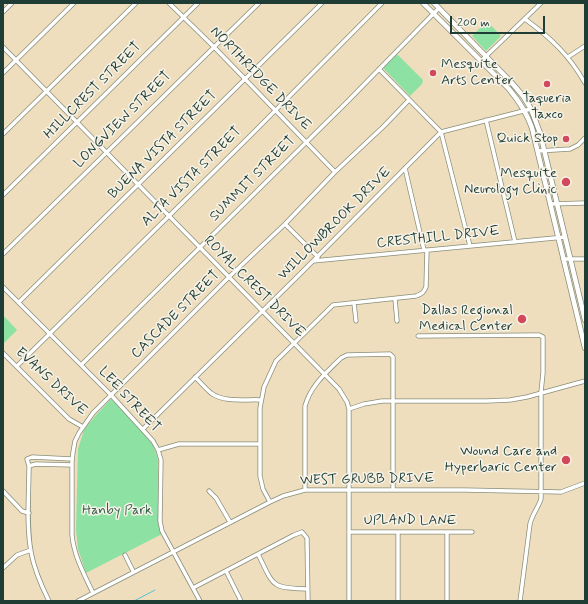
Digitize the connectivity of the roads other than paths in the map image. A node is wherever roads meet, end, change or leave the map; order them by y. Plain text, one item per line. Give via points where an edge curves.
1 (12, 3) edge
2 (74, 3) edge
3 (136, 3) edge
4 (169, 3) edge
5 (198, 3) edge
6 (259, 3) edge
7 (322, 3) edge
8 (382, 3) edge
9 (423, 3) edge
10 (434, 3) edge
11 (541, 3) edge
12 (439, 8) junction
13 (3, 12) edge
14 (434, 14) junction
15 (184, 17) junction
16 (525, 19) junction
17 (214, 46) junction
18 (585, 46) edge
19 (3, 47) edge
20 (486, 57) junction
21 (568, 57) junction
22 (16, 60) junction
23 (481, 61) junction
24 (379, 69) junction
25 (3, 73) edge
26 (245, 79) junction
27 (585, 83) edge
28 (47, 92) junction
29 (409, 100) junction
30 (531, 109) junction
31 (275, 110) junction
32 (525, 111) junction
33 (486, 120) junction
34 (77, 123) junction
35 (441, 132) junction
36 (3, 134) edge
37 (585, 138) edge
38 (306, 142) junction
39 (538, 151) junction
40 (545, 151) junction
41 (106, 152) junction
42 (405, 168) junction
43 (335, 172) junction
44 (138, 185) junction
45 (3, 195) edge
46 (558, 203) junction
47 (585, 203) edge
48 (550, 204) junction
49 (169, 215) junction
50 (285, 224) junction
51 (565, 237) junction
52 (558, 238) junction
53 (515, 242) junction
54 (470, 246) junction
55 (200, 247) junction
56 (425, 250) junction
57 (3, 254) edge
58 (318, 257) junction
59 (563, 259) junction
60 (570, 259) junction
61 (585, 259) edge
62 (313, 261) junction
63 (229, 277) junction
64 (575, 277) junction
65 (568, 278) junction
66 (3, 287) edge
67 (395, 299) junction
68 (19, 302) junction
69 (354, 303) junction
70 (263, 311) junction
71 (397, 320) dead end
72 (585, 320) edge
73 (356, 321) dead end
74 (50, 333) junction
75 (418, 336) dead end
76 (294, 342) junction
77 (585, 348) edge
78 (3, 353) edge
79 (81, 365) junction
80 (17, 366) junction
81 (325, 374) junction
82 (195, 377) junction
83 (585, 382) edge
84 (541, 392) junction
85 (112, 395) junction
86 (261, 400) junction
87 (393, 401) junction
88 (348, 409) junction
89 (83, 427) junction
90 (143, 429) junction
91 (260, 444) junction
92 (158, 450) junction
93 (72, 459) junction
94 (72, 465) junction
95 (29, 466) junction
96 (585, 483) edge
97 (393, 489) junction
98 (3, 490) edge
99 (305, 490) junction
100 (349, 490) junction
101 (209, 491) dead end
102 (541, 492) junction
103 (270, 502) junction
104 (29, 513) junction
105 (230, 522) junction
106 (349, 532) junction
107 (398, 532) junction
108 (447, 532) junction
109 (472, 532) dead end
110 (31, 550) junction
111 (174, 552) junction
112 (258, 554) junction
113 (125, 555) dead end
114 (3, 568) edge
115 (226, 570) junction
116 (133, 572) junction
117 (193, 588) junction
118 (307, 589) junction
119 (93, 593) junction
120 (49, 601) edge
121 (78, 601) edge
122 (200, 601) edge
123 (241, 601) edge
124 (308, 601) edge
125 (349, 601) edge
126 (398, 601) edge
127 (447, 601) edge
128 (520, 601) edge

1 - 13 street
2 - 22 street
3 - 28 street
4 - 15 street, NORTHRIDGE DRIVE
5 - 15 street, HILLCREST STREET
6 - 17 street, LONGVIEW STREET
7 - 26 street, BUENA VISTA STREET
8 - 31 street, ALTA VISTA STREET
9 - 14 main road
10 - 12 main road
11 - 16 street
12 - 14 street, SUMMIT STREET
12 - 20 main road
14 - 23 main road
14 - 24 street, SUMMIT STREET
15 - 17 street, NORTHRIDGE DRIVE
15 - 34 street, HILLCREST STREET
16 - 20 street
16 - 21 street
17 - 26 street, NORTHRIDGE DRIVE
17 - 41 street, LONGVIEW STREET
18 - 21 street
19 - 22 street, ROYAL CREST DRIVE
20 - 23 street
20 - 30 main road via 511,82
21 - 27 street
22 - 25 street
22 - 28 street, ROYAL CREST DRIVE
23 - 32 main road via 509,89
24 - 29 street
24 - 38 street, SUMMIT STREET
26 - 31 street, NORTHRIDGE DRIVE
26 - 44 street, BUENA VISTA STREET
28 - 34 street, ROYAL CREST DRIVE
28 - 36 street
29 - 35 street
29 - 43 street, CASCADE STREET
30 - 32 street
30 - 40 main road
31 - 38 street, NORTHRIDGE DRIVE
31 - 49 street, ALTA VISTA STREET
32 - 33 street
32 - 39 main road
33 - 35 street
33 - 53 street
34 - 41 street, ROYAL CREST DRIVE
34 - 45 street, HILLCREST STREET
35 - 42 street, WILLOWBROOK DRIVE
35 - 54 street
37 - 40 street via 570,149
38 - 43 street, NORTHRIDGE DRIVE
38 - 55 street, SUMMIT STREET
39 - 40 street
39 - 48 main road
40 - 46 main road
41 - 44 street, ROYAL CREST DRIVE
41 - 57 street, LONGVIEW STREET
42 - 56 street
42 - 58 street, WILLOWBROOK DRIVE
43 - 50 street, CASCADE STREET
44 - 49 street, ROYAL CREST DRIVE
44 - 68 street, BUENA VISTA STREET
46 - 47 street
46 - 48 street
46 - 51 main road
48 - 52 main road
49 - 55 street, ROYAL CREST DRIVE
49 - 74 street, ALTA VISTA STREET
50 - 58 street
50 - 63 street, CASCADE STREET
51 - 52 street, CRESTHILL DRIVE
51 - 60 main road
52 - 53 street, CRESTHILL DRIVE
52 - 59 main road
53 - 54 street, CRESTHILL DRIVE
54 - 56 street, CRESTHILL DRIVE
55 - 63 street, ROYAL CREST DRIVE
55 - 79 street, SUMMIT STREET
56 - 62 street, CRESTHILL DRIVE
56 - 67 street via 427,267 424,292 416,296
58 - 62 street, WILLOWBROOK DRIVE
59 - 60 street
59 - 65 main road
60 - 61 street
60 - 64 main road
62 - 70 street, WILLOWBROOK DRIVE
63 - 70 street, ROYAL CREST DRIVE
63 - 85 street, CASCADE STREET
64 - 65 main road
64 - 72 main road
65 - 77 main road
66 - 68 street, LEE STREET
67 - 69 street
67 - 71 street
68 - 74 street, LEE STREET
69 - 73 street
69 - 76 street via 330,306
70 - 76 street, ROYAL CREST DRIVE
70 - 82 street, WILLOWBROOK DRIVE
74 - 79 street, LEE STREET
74 - 80 street, ALTA VISTA STREET
75 - 84 street via 544,337
76 - 81 street, ROYAL CREST DRIVE
76 - 86 street via 276,361 268,376
78 - 80 street, EVANS DRIVE
79 - 85 street, LEE STREET
80 - 89 street, EVANS DRIVE via 69,419
81 - 87 street via 346,355 390,354 393,357
81 - 88 street, ROYAL CREST DRIVE via 339,389
81 - 99 street via 312,388 305,406
82 - 86 street via 211,393 219,397
82 - 90 street, WILLOWBROOK DRIVE
83 - 84 street
84 - 87 street via 510,400
84 - 102 street
85 - 89 street, CASCADE STREET
85 - 90 street, LEE STREET
86 - 91 street
87 - 88 street via 364,404
87 - 97 street
88 - 100 street, ROYAL CREST DRIVE
89 - 93 street, CASCADE STREET via 76,441
90 - 92 street, LEE STREET
91 - 92 street via 179,444
91 - 103 street via 260,476
92 - 111 street, LEE STREET via 161,460 160,523 164,536
93 - 94 street, CASCADE STREET
93 - 95 street via 30,457 27,460
94 - 95 street
94 - 119 street, CASCADE STREET via 73,544
95 - 104 street
96 - 102 street, WEST GRUBB DRIVE via 561,492
97 - 100 street, WEST GRUBB DRIVE
97 - 102 street, WEST GRUBB DRIVE
98 - 104 street via 22,511
99 - 100 street, WEST GRUBB DRIVE
99 - 103 street, WEST GRUBB DRIVE
100 - 106 street, ROYAL CREST DRIVE
101 - 105 street
102 - 128 street via 539,506 531,518
103 - 105 street, WEST GRUBB DRIVE
104 - 110 street
105 - 111 street, WEST GRUBB DRIVE
106 - 107 street, UPLAND LANE
106 - 125 street, ROYAL CREST DRIVE
107 - 108 street, UPLAND LANE
107 - 126 street
108 - 109 street, UPLAND LANE
108 - 127 street
110 - 114 street via 17,555
110 - 120 street via 37,574
111 - 116 street, WEST GRUBB DRIVE
111 - 117 street, LEE STREET
112 - 115 street
112 - 118 street via 275,584 284,588
112 - 118 street via 302,532 307,541
113 - 116 street
115 - 117 street
115 - 123 street
116 - 119 street, WEST GRUBB DRIVE
117 - 122 street, LEE STREET
118 - 124 street
119 - 121 street, WEST GRUBB DRIVE

